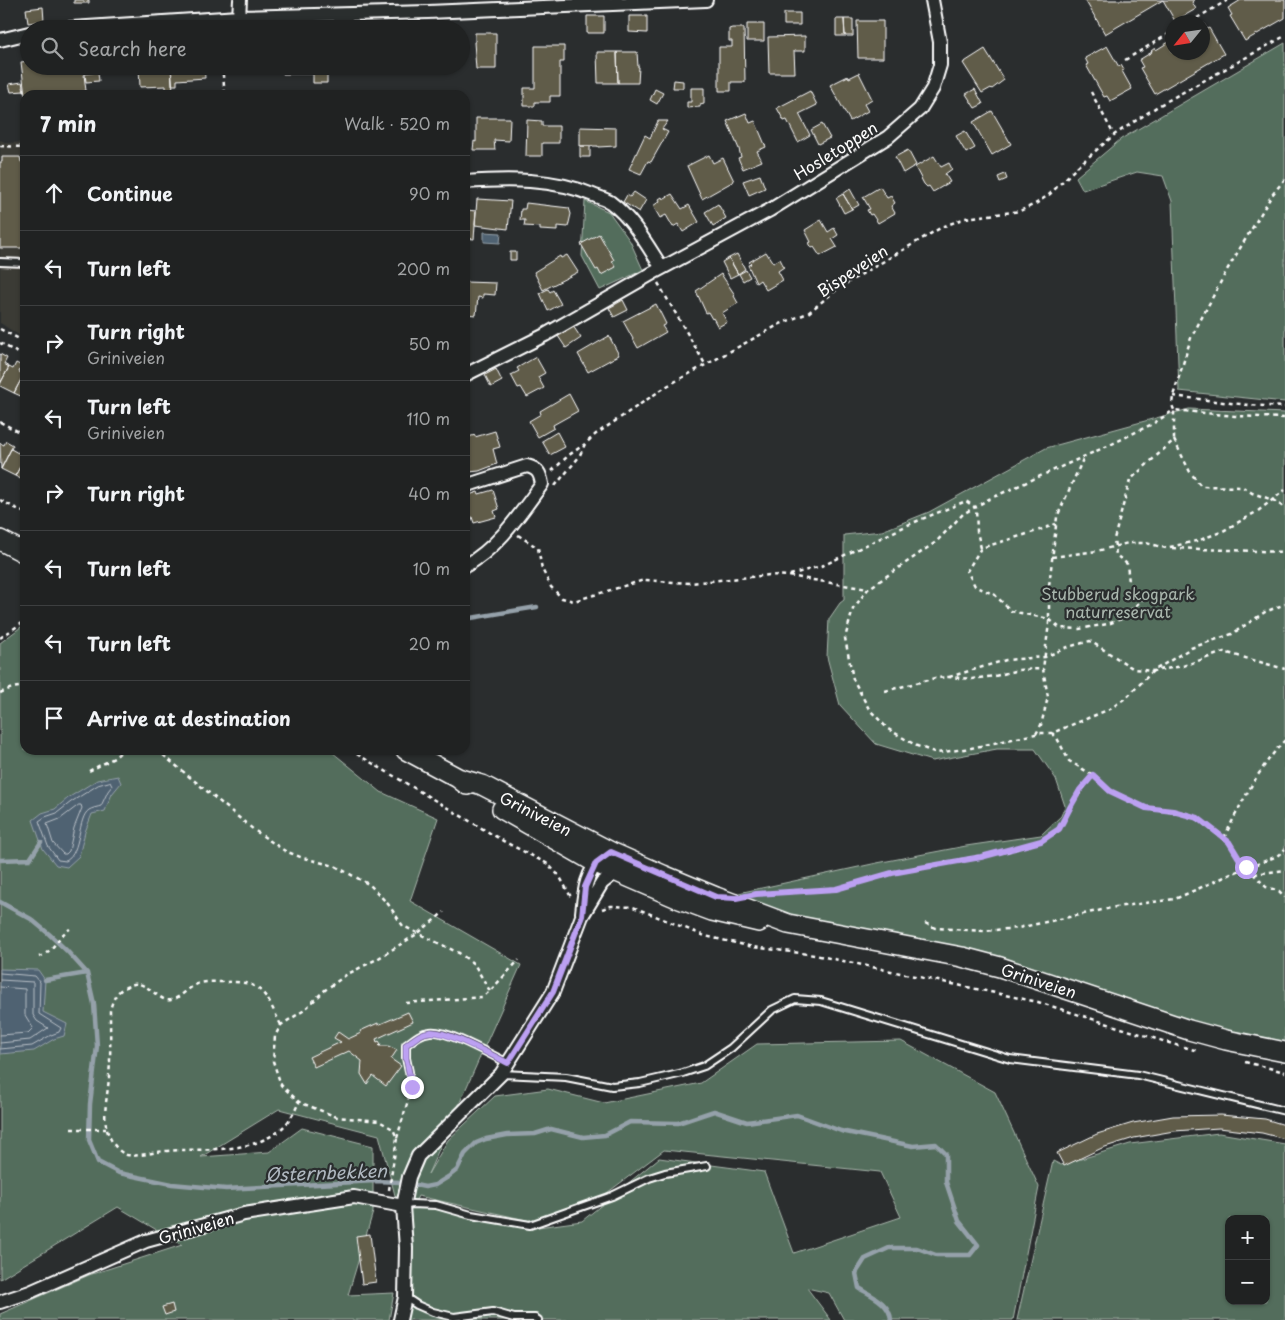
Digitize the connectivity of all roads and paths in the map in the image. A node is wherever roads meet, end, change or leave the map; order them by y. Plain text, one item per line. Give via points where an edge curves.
1 (240, 0) edge
2 (706, 0) edge
3 (932, 0) edge
4 (1228, 0) edge
5 (1202, 15) edge
6 (239, 18) junction
7 (206, 20) edge
8 (20, 35) edge
9 (1165, 36) edge
10 (1285, 36) edge
11 (0, 40) edge
12 (1125, 60) dead end
13 (223, 75) edge
14 (224, 90) edge
15 (1091, 92) dead end
16 (1114, 135) junction
17 (0, 146) edge
18 (20, 147) edge
19 (1285, 179) edge
20 (470, 182) edge
21 (0, 262) edge
22 (20, 263) edge
23 (657, 270) junction
24 (0, 329) edge
25 (20, 339) edge
26 (0, 343) edge
27 (20, 354) edge
28 (705, 364) junction
29 (470, 372) edge
30 (1173, 396) junction
31 (1285, 407) edge
32 (1174, 410) junction
33 (1285, 418) edge
34 (0, 422) edge
35 (20, 432) edge
36 (1174, 440) junction
37 (585, 444) junction
38 (1083, 458) junction
39 (470, 484) edge
40 (546, 488) junction
41 (1285, 490) edge
42 (0, 500) edge
43 (1273, 500) junction
44 (976, 508) junction
45 (1285, 508) edge
46 (20, 510) edge
47 (1056, 524) junction
48 (515, 533) dead end
49 (0, 540) edge
50 (1115, 546) junction
51 (981, 548) junction
52 (1166, 548) junction
53 (20, 550) edge
54 (1285, 552) edge
55 (1052, 557) junction
56 (470, 563) edge
57 (789, 576) junction
58 (868, 589) junction
59 (1285, 604) edge
60 (1049, 619) junction
61 (20, 624) edge
62 (0, 638) edge
63 (1045, 656) junction
64 (1043, 669) junction
65 (1285, 669) edge
66 (1153, 671) junction
67 (949, 677) junction
68 (20, 687) edge
69 (885, 691) dead end
70 (0, 693) edge
71 (1052, 733) junction
72 (1035, 735) junction
73 (1285, 740) edge
74 (116, 755) edge
75 (163, 755) edge
76 (358, 755) edge
77 (415, 755) edge
78 (89, 771) dead end
79 (1093, 775) junction
80 (458, 778) junction
81 (1224, 838) junction
82 (1285, 849) edge
83 (611, 852) junction
84 (596, 863) junction
85 (1247, 868) junction
86 (1285, 870) edge
87 (616, 872) junction
88 (1254, 874) junction
89 (749, 895) dead end
90 (1285, 897) edge
91 (444, 912) dead end
92 (582, 916) junction
93 (925, 923) dead end
94 (788, 924) junction
95 (70, 929) dead end
96 (417, 934) junction
97 (39, 957) dead end
98 (519, 960) dead end
99 (490, 992) junction
100 (406, 1003) dead end
101 (281, 1025) junction
102 (1201, 1052) dead end
103 (1285, 1052) edge
104 (1238, 1060) dead end
105 (504, 1069) junction
106 (409, 1072) joint
107 (1285, 1072) edge
108 (299, 1102) junction
109 (1285, 1111) edge
110 (106, 1128) junction
111 (71, 1129) dead end
112 (397, 1138) junction
113 (706, 1166) dead end
114 (389, 1189) dead end
115 (403, 1206) junction
116 (405, 1297) junction
117 (0, 1302) edge
118 (400, 1320) edge
119 (538, 1320) edge

1 - 6 street
2 - 6 street
3 - 23 street, Hosletoppen via 940,42 940,65 933,88 920,109 888,137 770,210
4 - 5 path
6 - 7 street
8 - 11 street
9 - 12 path
10 - 16 path, Bispeveien via 1158,106
13 - 14 path
15 - 16 path
16 - 28 path, Bispeveien via 1037,203 1020,211 965,218 942,227 840,287 808,313 780,324
17 - 18 path
19 - 30 path via 1227,270 1191,338
20 - 23 street via 538,181 581,190 609,201 643,238
21 - 22 lane
23 - 28 path
23 - 29 street, Hosletoppen via 544,335
24 - 25 path
26 - 27 path
28 - 37 path, Bispeveien
30 - 31 path
30 - 32 path
32 - 33 path
32 - 36 path
32 - 38 path
34 - 35 path
36 - 43 path via 1190,472 1202,486 1243,487
36 - 50 path via 1130,480 1114,539
37 - 40 path, Bispeveien via 579,457
37 - 40 path via 554,469
38 - 44 path
38 - 47 path
39 - 40 street via 526,466 535,468
40 - 56 street via 503,535
41 - 43 path
42 - 46 path
43 - 45 path
43 - 52 path via 1223,531
44 - 51 path
44 - 57 path via 966,501 824,565
44 - 58 path via 963,514 936,542
47 - 51 path
47 - 55 path
48 - 57 path via 538,548 542,569 551,587 562,598 574,601 644,580 690,583
49 - 53 main road
50 - 52 path via 1146,543
50 - 55 path
50 - 60 path via 1116,555 1127,564 1129,582 1142,600 1122,619 1108,624 1079,629 1060,628
51 - 60 path via 967,571 975,586 994,595 1011,611
52 - 54 path
55 - 60 path
57 - 58 path
58 - 72 path via 853,609 845,638 853,679 869,709 888,729 917,746 937,752
59 - 66 path via 1265,612 1232,634 1191,648
60 - 63 path
61 - 62 path
63 - 64 path
63 - 66 path via 1090,641 1134,669
63 - 67 path via 1006,660
64 - 67 path via 972,679
64 - 72 path via 1048,697 1042,725
65 - 66 path via 1224,652 1183,666
66 - 71 path via 1110,709
67 - 69 path
68 - 70 path
71 - 72 path
71 - 79 path via 1070,760
73 - 81 path via 1245,793
74 - 78 path
75 - 96 path via 284,851 335,866 370,885 403,926
76 - 92 path via 548,864 560,877
77 - 80 main road, Griniveien
79 - 81 path via 1110,791 1130,801 1146,808 1198,818
79 - 89 path via 1080,790 1059,829 1041,841 990,855 892,873 836,889
80 - 83 main road, Griniveien via 482,785
80 - 84 main road, Griniveien via 478,794
81 - 85 path
82 - 85 path via 1277,856
83 - 84 street
83 - 94 main road, Griniveien
84 - 87 main road, Griniveien
84 - 92 street via 585,887
85 - 88 path
85 - 93 path via 1176,898 1018,928 984,931 935,928
86 - 88 path
87 - 92 street via 602,883
87 - 94 main road, Griniveien via 712,911 753,922
88 - 90 path via 1266,887
91 - 96 path
92 - 102 path via 611,906 633,907 705,936 753,947 814,955 1038,1002
92 - 105 street via 553,992
94 - 103 main road, Griniveien via 962,957 1189,1030
95 - 97 path via 61,935 49,953
96 - 99 path via 474,964
96 - 101 path via 346,974 303,1011
98 - 99 path
99 - 100 path via 482,997
101 - 108 path via 275,1036 273,1061 280,1085
101 - 110 path via 265,994 257,986 240,981 197,984 171,1000 165,1000 137,984 123,988 112,1002 110,1011
104 - 107 path
105 - 106 lane via 447,1034 432,1032 418,1036 406,1045
105 - 109 lane via 612,1086 683,1073 704,1066 731,1048 772,1010 794,999 821,1001 1010,1059 1138,1075
105 - 115 street via 418,1156 409,1177
106 - 112 path via 412,1087
108 - 110 path via 291,1119 280,1130 246,1145 125,1154 112,1142
108 - 112 path via 338,1117 379,1121 394,1129
110 - 111 path
112 - 114 path
113 - 115 lane via 649,1178 612,1196 530,1225 436,1205
115 - 116 street
115 - 117 street, Griniveien via 354,1197 244,1214 146,1241
116 - 118 street
116 - 119 lane via 425,1308 454,1317 493,1312

